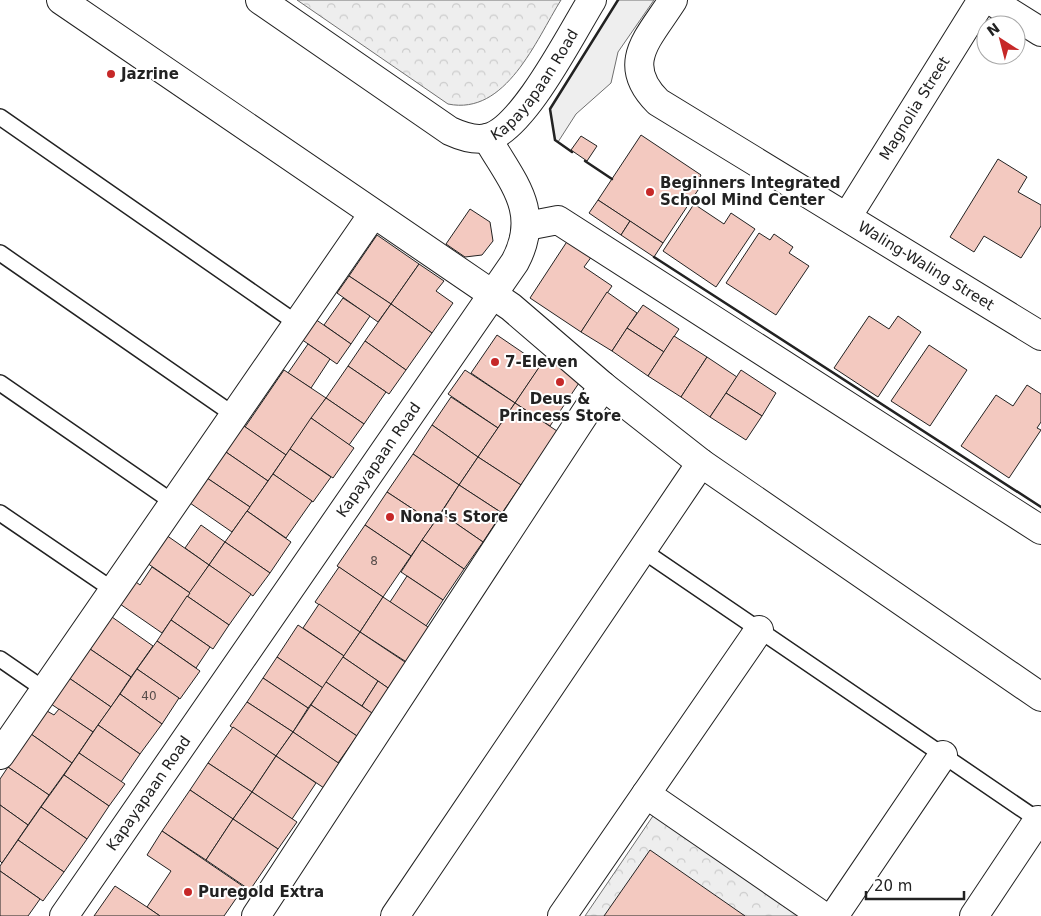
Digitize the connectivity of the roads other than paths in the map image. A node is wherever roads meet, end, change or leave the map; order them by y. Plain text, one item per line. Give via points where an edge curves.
1 (61, 0) edge
2 (260, 0) edge
3 (592, 0) edge
4 (673, 0) edge
5 (982, 0) edge
6 (990, 0) edge
7 (1041, 32) edge
8 (0, 117) edge
9 (487, 138) junction
10 (374, 214) junction
11 (847, 218) junction
12 (527, 226) junction
13 (0, 253) edge
14 (492, 295) junction
15 (298, 324) junction
16 (1041, 336) edge
17 (0, 384) edge
18 (603, 386) junction
19 (234, 415) junction
20 (701, 463) junction
21 (174, 503) junction
22 (0, 513) edge
23 (1041, 530) edge
24 (642, 550) junction
25 (114, 590) junction
26 (759, 630) junction
27 (0, 659) edge
28 (45, 690) junction
29 (1041, 697) edge
30 (0, 756) edge
31 (943, 756) junction
32 (646, 794) junction
33 (1040, 821) edge
34 (400, 914) edge
35 (64, 916) edge
36 (256, 916) edge
37 (562, 916) edge
38 (823, 916) edge
39 (834, 916) edge
40 (974, 916) edge

1 - 10 street
2 - 9 street via 450,131
3 - 9 street, Kapayapaan Road via 520,115
4 - 11 street, Waling-Waling Street via 642,50 638,64 646,90 658,102
5 - 11 street, Magnolia Street
6 - 7 street
8 - 15 lane
9 - 12 street, Kapayapaan Road via 521,199
10 - 14 street
10 - 15 street
11 - 16 street, Waling-Waling Street
12 - 14 street, Kapayapaan Road via 520,251
12 - 23 street via 558,220
13 - 19 lane
14 - 18 street via 511,307
14 - 35 street, Kapayapaan Road
15 - 19 street
17 - 21 lane
18 - 20 street
18 - 36 street
19 - 21 street
20 - 24 street
20 - 29 street
21 - 25 street
22 - 25 lane
24 - 26 lane
24 - 34 street
25 - 28 street
26 - 31 lane
26 - 32 street
27 - 28 lane
28 - 30 street
31 - 33 lane
31 - 39 street
32 - 37 street
32 - 38 street
33 - 40 street

